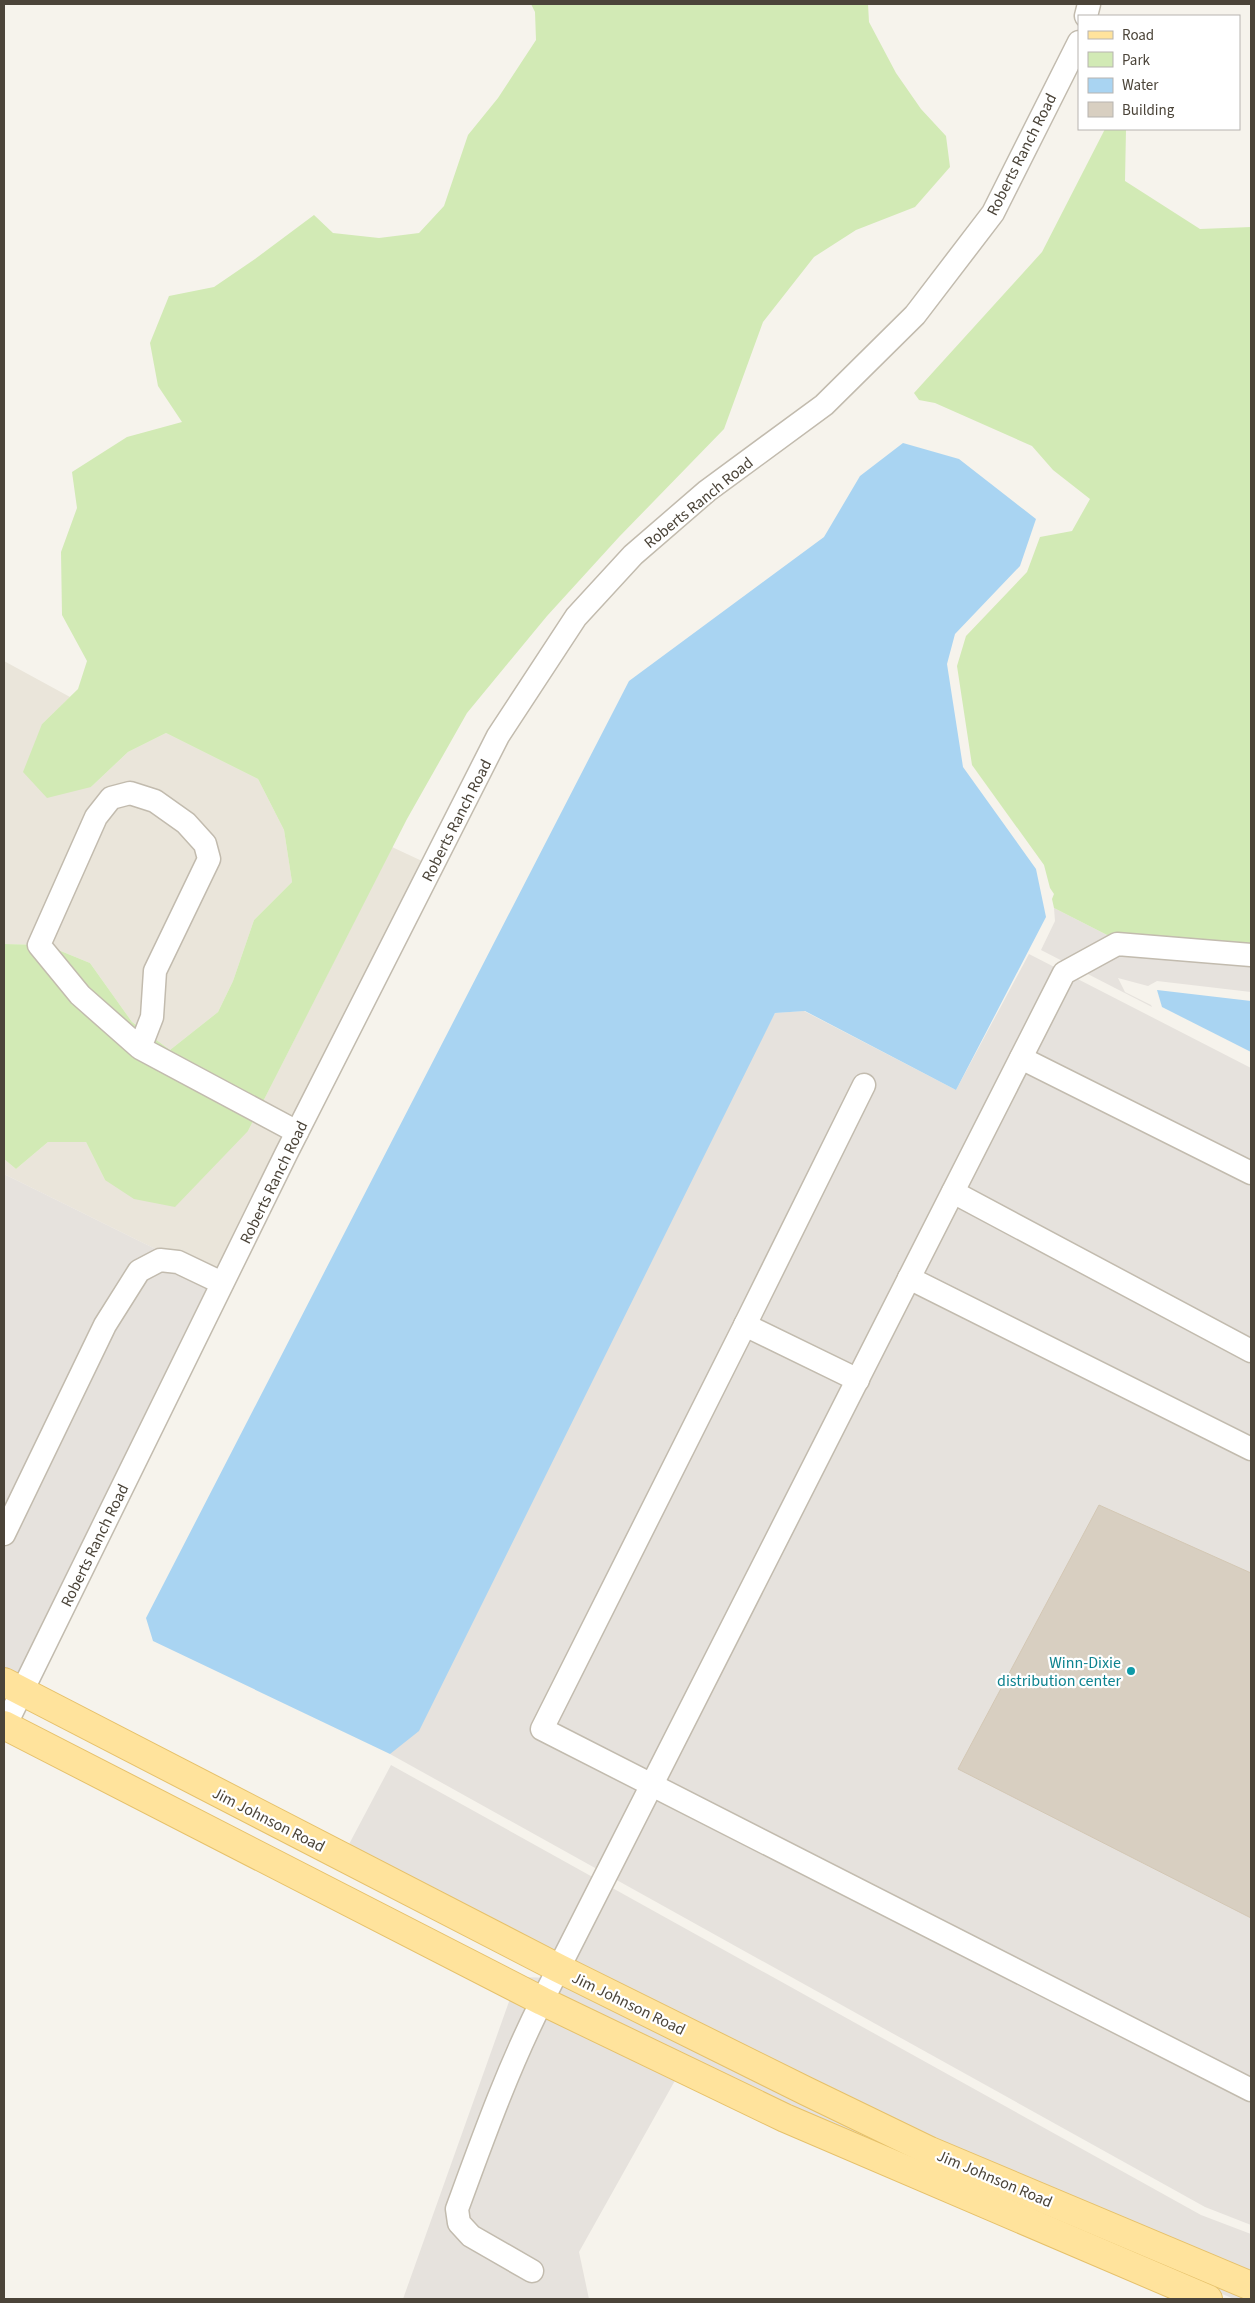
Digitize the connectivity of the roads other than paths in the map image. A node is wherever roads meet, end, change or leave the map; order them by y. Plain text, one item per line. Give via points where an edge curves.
1 (1078, 44) edge
2 (1251, 955) edge
3 (140, 1048) junction
4 (1021, 1058) junction
5 (864, 1085) dead end
6 (297, 1132) junction
7 (1251, 1173) edge
8 (953, 1192) junction
9 (909, 1278) junction
10 (222, 1284) junction
11 (745, 1326) junction
12 (1251, 1351) edge
13 (858, 1380) junction
14 (1251, 1449) edge
15 (4, 1534) edge
16 (8, 1710) edge
17 (651, 1785) junction
18 (267, 1860) junction
19 (558, 1968) junction
20 (542, 2000) junction
21 (1251, 2090) edge
22 (532, 2270) dead end
23 (1251, 2286) edge
24 (1208, 2299) edge

1 - 6 street, Roberts Ranch Road via 993,213 915,315 824,405 707,491 633,555 576,617 498,736
2 - 4 street via 1117,944 1064,974
3 - 3 street via 152,1017 155,972 209,859 205,844 186,822 155,800 130,793 111,798 96,817 39,944 80,995
3 - 6 street
4 - 7 street
4 - 8 street
5 - 11 street
6 - 10 street, Roberts Ranch Road
8 - 9 street
8 - 12 street
9 - 13 street
9 - 14 street
10 - 15 street via 178,1262 160,1260 139,1271 105,1324
10 - 16 street, Roberts Ranch Road
11 - 13 street
11 - 17 street via 542,1728
13 - 17 street
16 - 18 main road, Jim Johnson Road
16 - 19 main road, Jim Johnson Road via 297,1834
17 - 19 street
17 - 21 street
18 - 19 main road via 306,1863 507,1966
18 - 20 main road, Jim Johnson Road
19 - 20 street
19 - 23 main road, Jim Johnson Road via 930,2151
20 - 22 street via 495,2104 457,2209 459,2224 471,2236
20 - 24 main road, Jim Johnson Road via 784,2118

